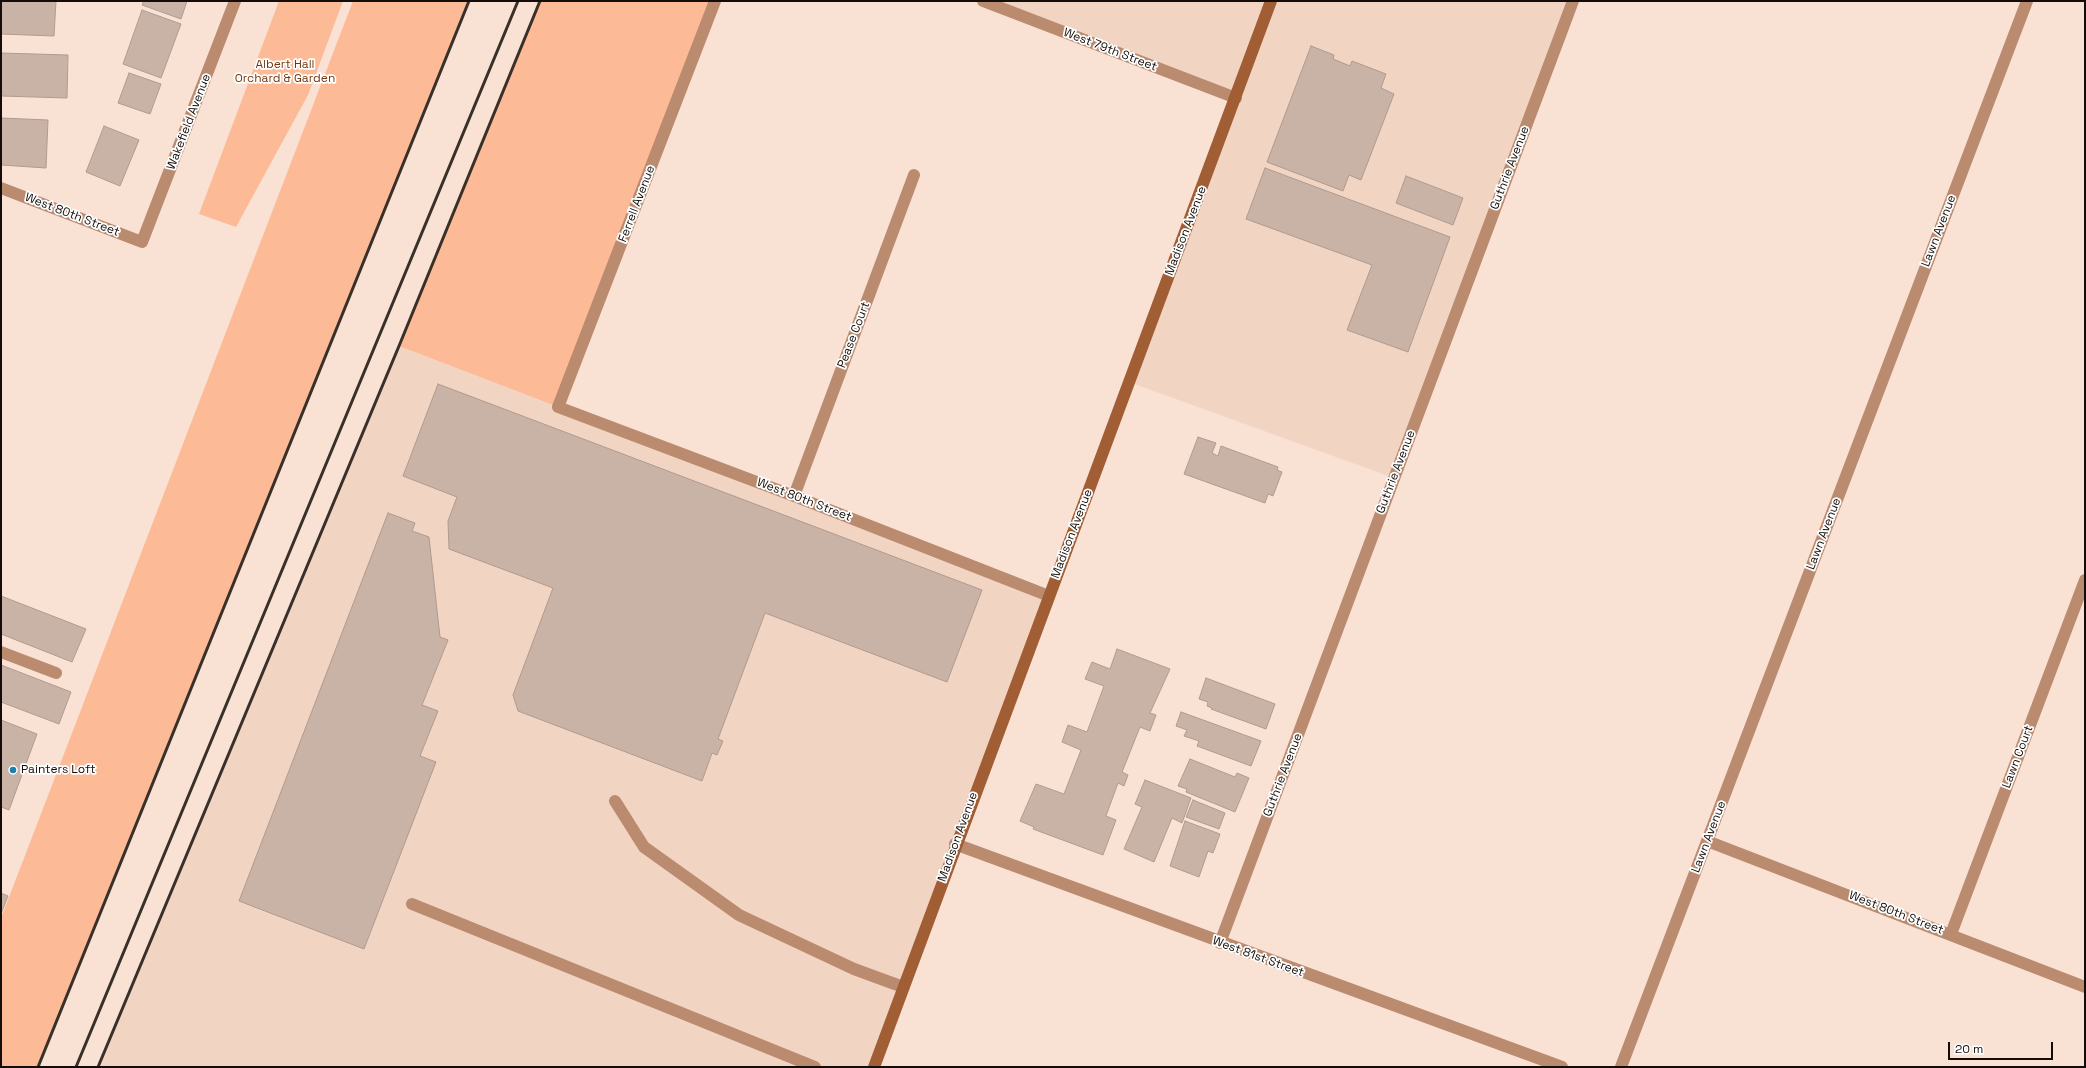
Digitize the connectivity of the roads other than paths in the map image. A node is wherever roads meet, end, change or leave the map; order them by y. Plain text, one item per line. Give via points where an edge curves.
1 (235, 1) edge
2 (716, 1) edge
3 (983, 1) edge
4 (1271, 1) edge
5 (1573, 1) edge
6 (2027, 1) edge
7 (1236, 98) junction
8 (914, 175) dead end
9 (1, 188) edge
10 (142, 242) joint
11 (558, 406) joint
12 (794, 496) junction
13 (2085, 580) edge
14 (1049, 596) junction
15 (1, 652) edge
16 (56, 673) dead end
17 (614, 801) dead end
18 (1707, 841) junction
19 (955, 844) junction
20 (412, 904) dead end
21 (1951, 934) junction
22 (1220, 943) junction
23 (903, 987) junction
24 (2085, 987) edge
25 (815, 1067) edge
26 (874, 1067) edge
27 (1562, 1067) edge
28 (1620, 1067) edge

1 - 10 street, Wakefield Avenue
2 - 11 street, Ferrell Avenue
3 - 7 street, West 79th Street
4 - 7 street, Madison Avenue
5 - 22 street, Guthrie Avenue
6 - 18 street, Lawn Avenue
7 - 14 street, Madison Avenue
8 - 12 street, Pease Court
9 - 10 street, West 80th Street
11 - 12 street, West 80th Street
12 - 14 street, West 80th Street
13 - 21 street, Lawn Court
14 - 19 street, Madison Avenue
15 - 16 street
17 - 23 street via 644,848 739,915 854,969
18 - 21 street, West 80th Street
18 - 28 street, Lawn Avenue
19 - 22 street, West 81st Street
19 - 23 street, Madison Avenue
20 - 25 street
21 - 24 street, West 80th Street
22 - 27 street, West 81st Street
23 - 26 street, Madison Avenue

